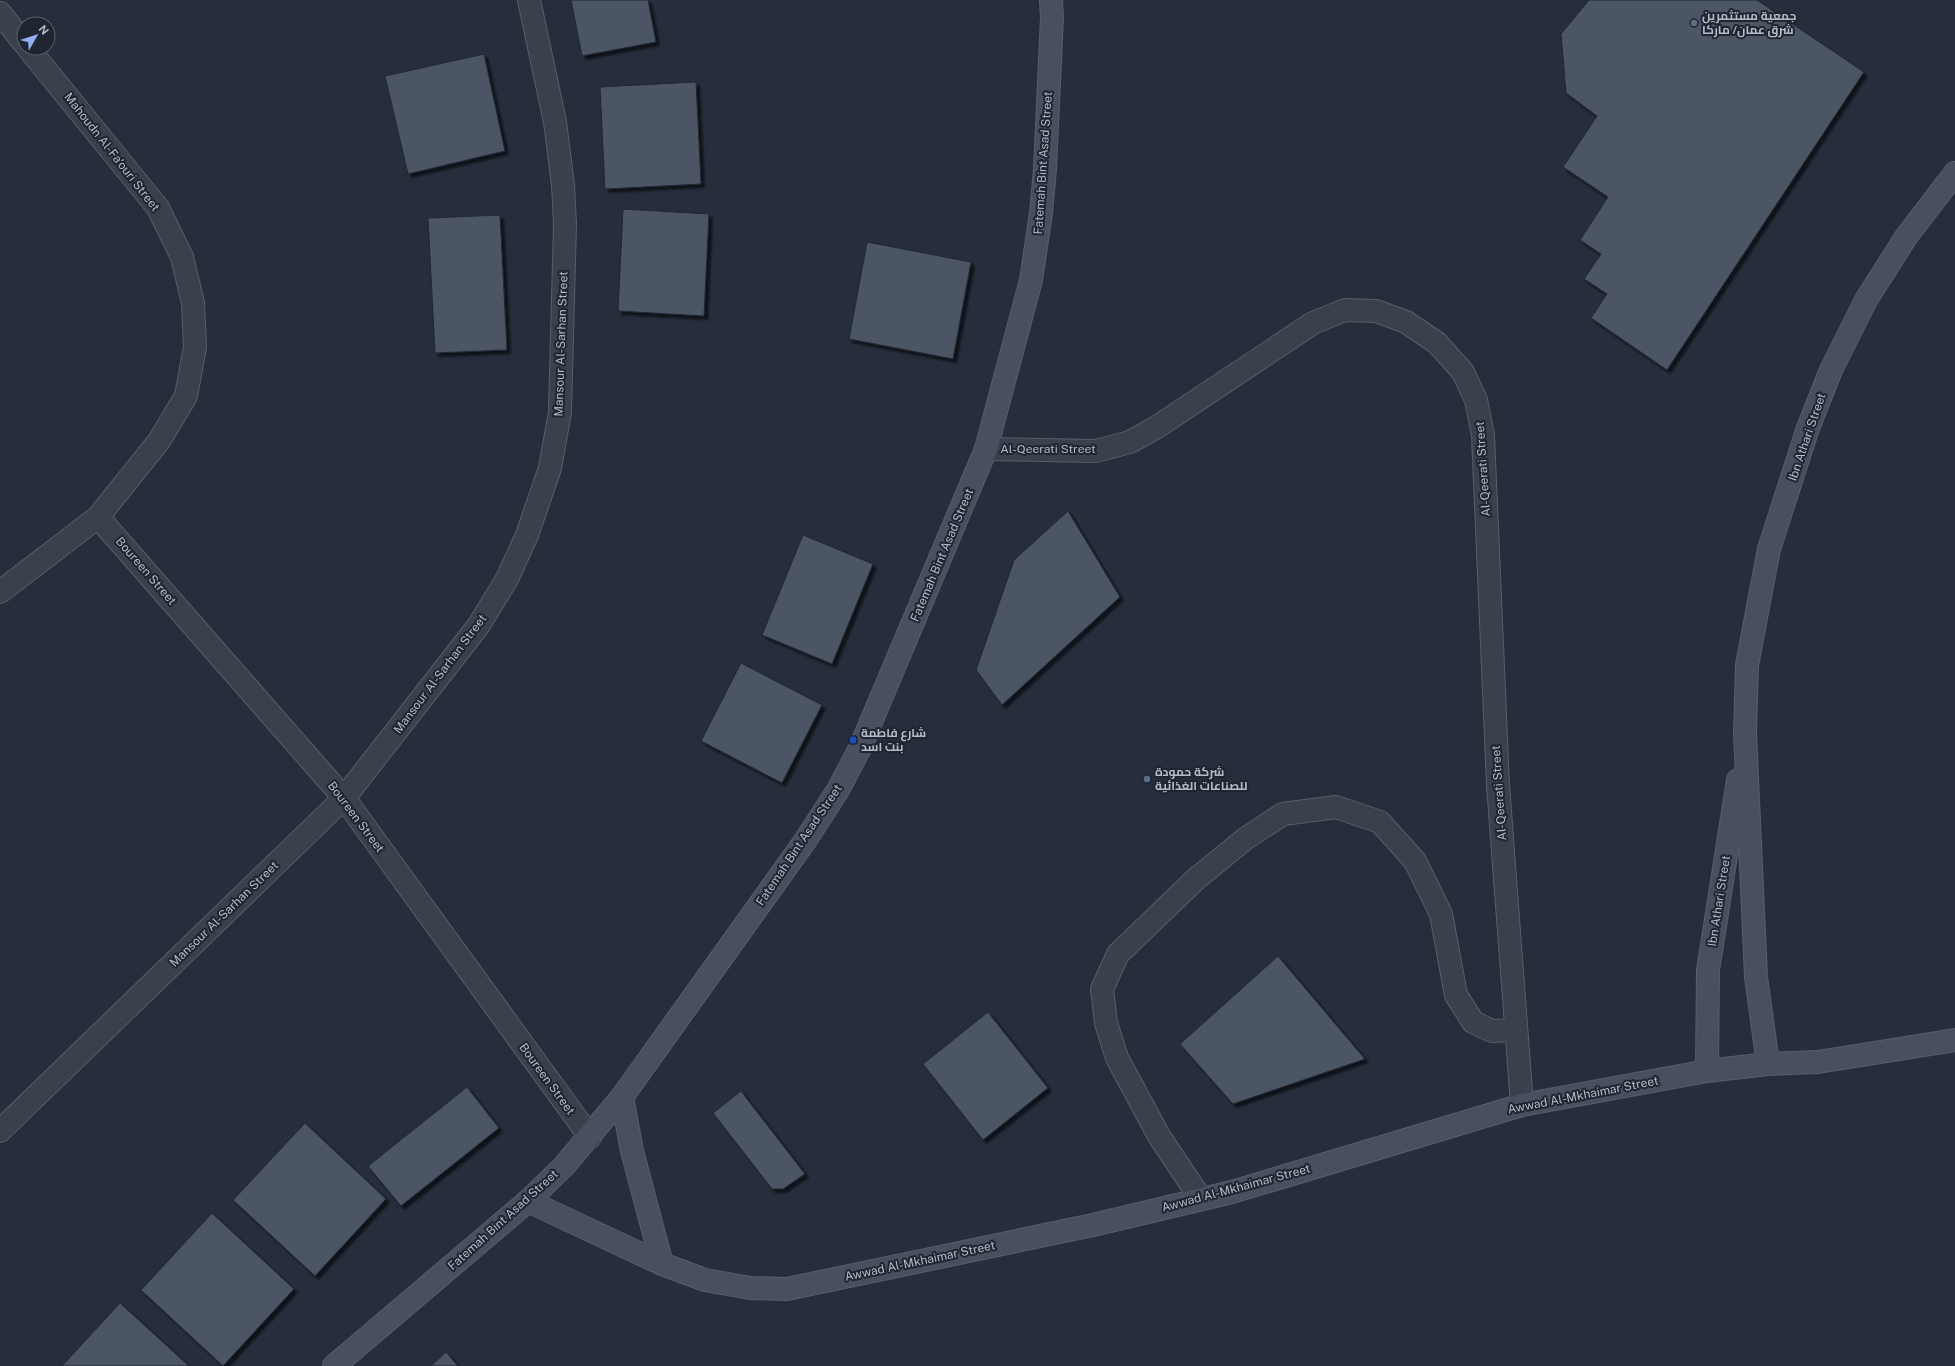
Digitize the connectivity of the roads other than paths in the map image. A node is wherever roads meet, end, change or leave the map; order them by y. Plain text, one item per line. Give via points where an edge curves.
1 (529, 0) edge
2 (1051, 0) edge
3 (0, 13) edge
4 (16, 33) edge
5 (34, 56) edge
6 (1955, 173) edge
7 (986, 449) junction
8 (98, 517) junction
9 (0, 592) edge
10 (1745, 733) junction
11 (344, 798) junction
12 (1516, 1030) junction
13 (1955, 1040) edge
14 (1768, 1064) junction
15 (1707, 1070) junction
16 (622, 1097) junction
17 (1522, 1105) junction
18 (0, 1131) edge
19 (590, 1137) junction
20 (1201, 1199) junction
21 (528, 1201) junction
22 (662, 1264) junction
23 (334, 1366) edge

1 - 11 street, Mansour Al-Sarhan Street via 555,122 565,224 560,412 550,468 528,535 480,625
2 - 7 street, Fatemah Bint Asad Street via 1041,213 1031,280
3 - 4 street
5 - 8 street, Mahoudn Al-Fa’ouri Street via 158,208 182,257 193,303 195,347 186,396 159,441
6 - 10 street, Ibn Athari Street via 1906,237 1866,300 1831,370 1808,428 1769,549 1748,666
7 - 12 street, Al-Qeerati Street via 1096,451 1130,442 1157,427 1314,323 1345,310 1376,311 1391,316 1406,322 1437,343 1463,372 1476,400 1483,435 1498,785
7 - 16 street, Fatemah Bint Asad Street via 860,748 838,790 805,841
8 - 9 street, Mahoudn Al-Fa’ouri Street
8 - 11 street, Boureen Street
10 - 14 street, Ibn Athari Street via 1756,977
10 - 15 street, Ibn Athari Street via 1708,970
11 - 18 street, Mansour Al-Sarhan Street
11 - 19 street, Boureen Street
12 - 17 street, Al-Qeerati Street
12 - 20 street via 1492,1031 1472,1022 1456,995 1441,914 1416,861 1380,822 1336,807 1284,814 1245,839 1196,879 1118,954 1102,989 1106,1023 1117,1058 1159,1136
13 - 14 street, Awwad Al-Mkhaimar Street via 1818,1062
14 - 15 street, Awwad Al-Mkhaimar Street
15 - 17 street, Awwad Al-Mkhaimar Street
16 - 19 street, Fatemah Bint Asad Street
16 - 22 street via 632,1151
17 - 20 street, Awwad Al-Mkhaimar Street
19 - 21 street, Fatemah Bint Asad Street
20 - 22 street, Awwad Al-Mkhaimar Street via 1093,1225 787,1289 750,1288 705,1280
21 - 22 street, Awwad Al-Mkhaimar Street
21 - 23 street, Fatemah Bint Asad Street

